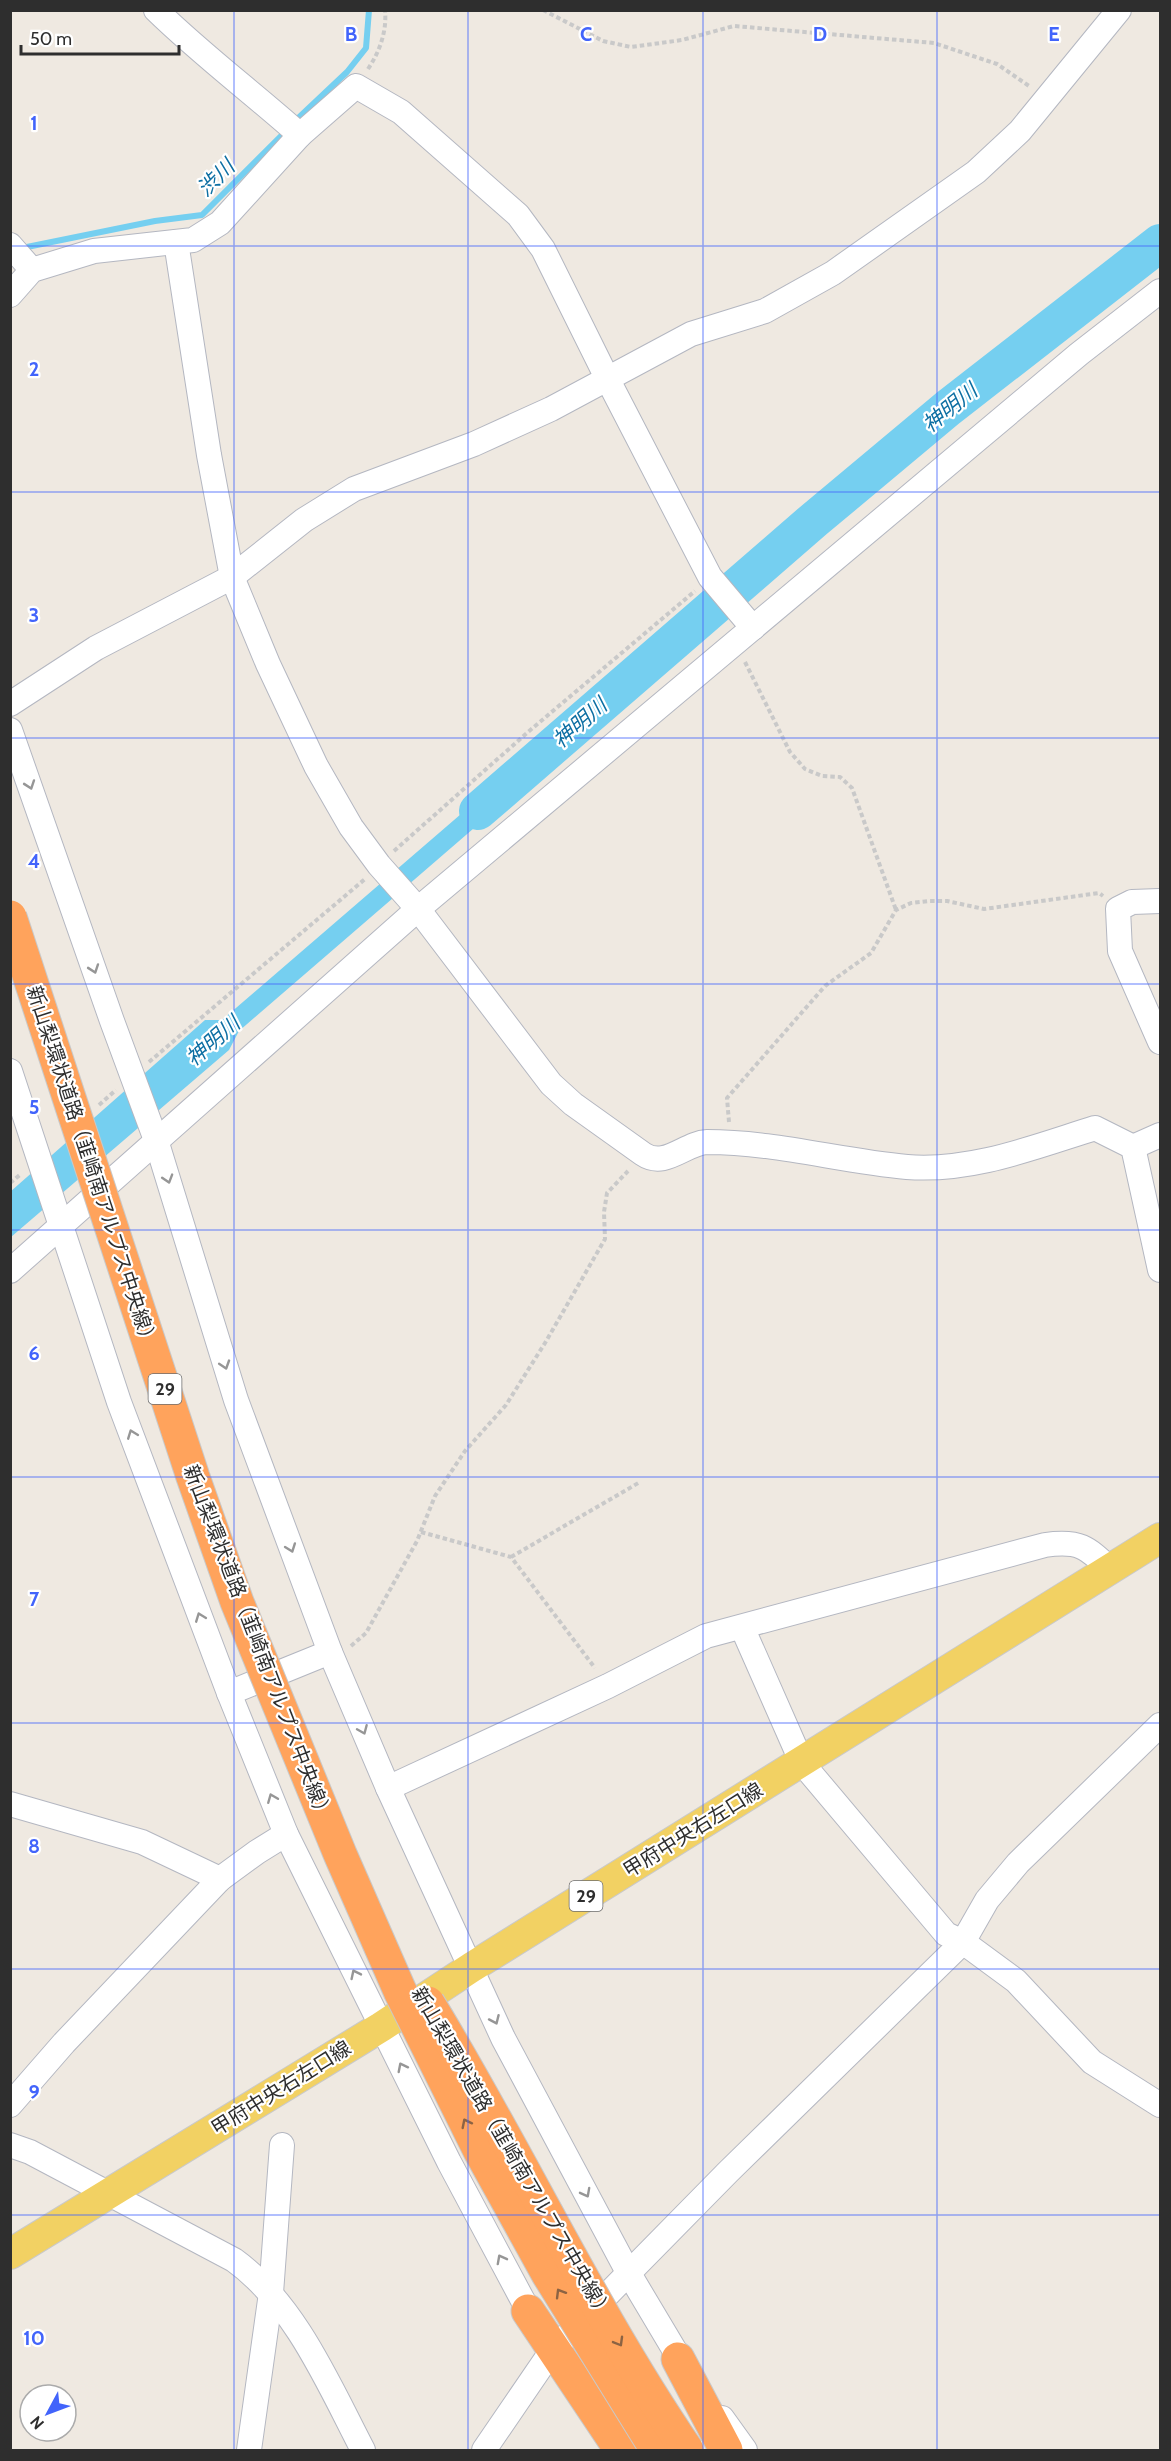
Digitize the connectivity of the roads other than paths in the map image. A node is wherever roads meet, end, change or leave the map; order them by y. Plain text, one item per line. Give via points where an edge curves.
1 (156, 10) edge
2 (1119, 10) edge
3 (300, 135) junction
4 (176, 242) junction
5 (10, 245) edge
6 (32, 270) junction
7 (1161, 291) edge
8 (10, 295) edge
9 (607, 378) junction
10 (232, 577) junction
11 (748, 622) junction
12 (10, 704) edge
13 (10, 730) edge
14 (1161, 901) edge
15 (415, 906) junction
16 (10, 917) edge
17 (1161, 1042) edge
18 (10, 1071) edge
19 (153, 1132) junction
20 (1161, 1136) edge
21 (1132, 1147) junction
22 (58, 1218) junction
23 (1161, 1270) edge
24 (10, 1271) edge
25 (1161, 1538) edge
26 (1111, 1570) junction
27 (742, 1627) junction
28 (330, 1652) junction
29 (229, 1693) junction
30 (1161, 1725) edge
31 (802, 1762) junction
32 (388, 1788) junction
33 (10, 1804) edge
34 (286, 1834) junction
35 (340, 1854) junction
36 (220, 1879) junction
37 (963, 1942) junction
38 (472, 1967) junction
39 (381, 2027) junction
40 (10, 2105) edge
41 (1161, 2105) edge
42 (10, 2145) edge
43 (282, 2145) dead end
44 (109, 2194) junction
45 (10, 2254) edge
46 (628, 2272) junction
47 (271, 2293) junction
48 (528, 2311) joint
49 (552, 2350) junction
50 (678, 2359) junction
51 (249, 2451) edge
52 (363, 2451) edge
53 (484, 2451) edge
54 (608, 2451) edge
55 (621, 2451) edge
56 (657, 2451) edge
57 (687, 2451) edge
58 (726, 2451) edge
59 (745, 2451) edge

1 - 3 street
2 - 9 street via 1020,131 976,172 833,273 765,311 691,334
3 - 4 street via 220,224 193,240
3 - 9 street via 356,86 401,112 518,214 543,249
4 - 6 street via 94,251
4 - 10 street
5 - 6 street
6 - 8 street
7 - 11 street
9 - 10 street via 474,444 354,489 304,520
9 - 11 street via 714,581
10 - 12 street via 96,648
10 - 15 street via 316,766 351,827
11 - 15 street via 735,643
13 -> 19 street
14 - 17 street via 1132,902 1118,909 1120,951
15 - 19 street
15 - 21 street via 551,1084 648,1158 660,1160 704,1142 768,1145 908,1167 947,1166 997,1159 1095,1128
16 - 35 highway, 新山梨環状道路（韮崎南アルプス中央線） / 29, bridge via 237,1602
18 - 22 street
19 - 22 street
19 -> 28 street via 236,1400
20 - 21 street
21 - 23 street
22 - 24 street
29 -> 22 street via 119,1402
25 - 26 main road, 甲府中央右左口線 / 29
26 - 27 street via 1089,1550 1066,1542 1045,1545
26 - 31 main road, 甲府中央右左口線 / 29
27 - 31 street
27 - 32 street via 706,1636 609,1686
28 - 29 street
28 -> 32 street
34 -> 29 street
30 - 37 street via 1018,1863 987,1900
31 - 37 street via 946,1934
31 - 38 main road, 甲府中央右左口線 / 29
32 - 38 street
33 - 36 street via 142,1842
34 - 36 street
39 -> 34 street
56 -> 35 highway, 新山梨環状道路（韮崎南アルプス中央線） / 29, bridge via 548,2274 480,2151 400,1991
35 -> 57 highway, 新山梨環状道路（韮崎南アルプス中央線） / 29, bridge via 460,2055 619,2342
36 - 40 street
37 - 41 street via 1016,1981 1092,2062
37 - 46 street
38 - 39 main road, 甲府中央右左口線 / 29
38 -> 46 street via 503,2038
39 - 44 main road, 甲府中央右左口線 / 29
48 -> 39 street
42 - 44 street
43 - 47 street
44 - 45 main road, 甲府中央右左口線 / 29
44 - 47 street via 234,2260
46 - 49 street
46 - 50 street
47 - 51 street
47 - 52 street via 323,2374
48 - 49 highway
49 - 53 street
49 - 54 street
49 - 55 highway
50 - 58 highway
50 - 59 street

